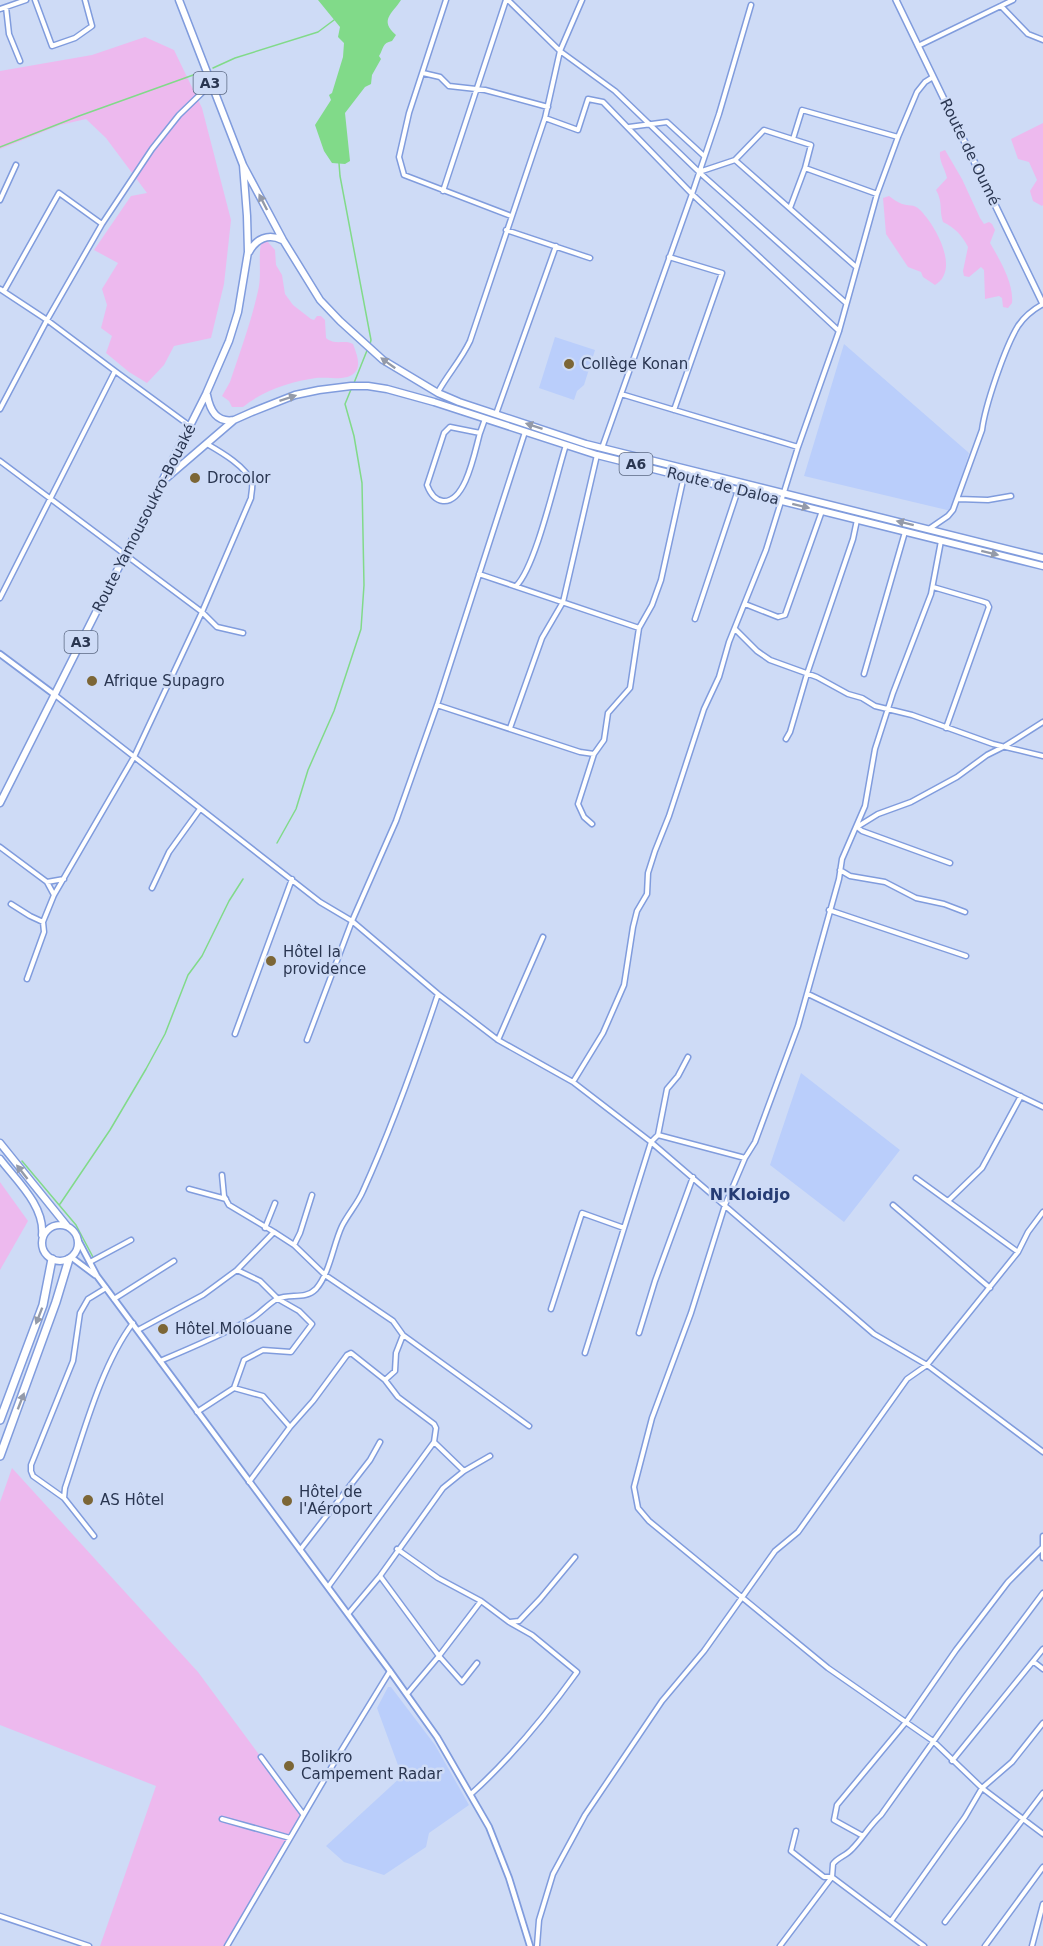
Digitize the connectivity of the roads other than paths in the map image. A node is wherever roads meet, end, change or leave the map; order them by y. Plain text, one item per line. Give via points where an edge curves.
1 (26, 0) edge
2 (35, 0) edge
3 (85, 0) edge
4 (179, 0) edge
5 (446, 0) edge
6 (507, 0) edge
7 (582, 0) edge
8 (896, 0) edge
9 (1013, 0) edge
10 (751, 5) dead end
11 (1001, 6) junction
12 (6, 7) junction
13 (0, 9) edge
14 (1043, 40) edge
15 (918, 46) junction
16 (560, 51) junction
17 (20, 61) dead end
18 (423, 72) junction
19 (933, 77) junction
20 (210, 85) junction
21 (477, 90) junction
22 (548, 107) junction
23 (545, 118) junction
24 (649, 123) junction
25 (629, 127) junction
26 (898, 137) junction
27 (793, 139) junction
28 (704, 156) junction
29 (735, 160) junction
30 (16, 165) dead end
31 (243, 165) junction
32 (805, 168) junction
33 (699, 172) junction
34 (443, 191) junction
35 (692, 194) junction
36 (877, 194) junction
37 (0, 200) edge
38 (790, 208) junction
39 (511, 216) junction
40 (102, 224) junction
41 (506, 230) junction
42 (283, 240) junction
43 (556, 246) junction
44 (249, 252) junction
45 (669, 256) junction
46 (590, 258) dead end
47 (855, 267) junction
48 (2, 290) edge
49 (1041, 293) edge
50 (846, 303) junction
51 (1043, 304) edge
52 (46, 320) junction
53 (838, 331) junction
54 (115, 371) junction
55 (438, 393) junction
56 (206, 394) junction
57 (621, 394) junction
58 (434, 402) junction
59 (0, 409) edge
60 (674, 410) junction
61 (496, 414) junction
62 (485, 419) junction
63 (234, 420) junction
64 (191, 426) junction
65 (525, 432) junction
66 (480, 433) junction
67 (207, 443) junction
68 (566, 445) junction
69 (798, 447) junction
70 (602, 448) junction
71 (597, 455) junction
72 (0, 461) edge
73 (684, 476) junction
74 (163, 481) junction
75 (738, 490) junction
76 (783, 492) junction
77 (1011, 495) dead end
78 (958, 499) junction
79 (51, 500) junction
80 (780, 500) junction
81 (822, 511) junction
82 (857, 520) junction
83 (929, 529) junction
84 (905, 532) junction
85 (941, 541) junction
86 (125, 554) junction
87 (1043, 558) edge
88 (1043, 566) edge
89 (479, 574) junction
90 (516, 586) junction
91 (933, 587) junction
92 (0, 598) edge
93 (563, 602) junction
94 (745, 604) junction
95 (202, 612) junction
96 (696, 619) dead end
97 (639, 628) junction
98 (735, 629) junction
99 (243, 633) dead end
100 (0, 654) edge
101 (807, 674) junction
102 (864, 674) dead end
103 (55, 695) junction
104 (437, 705) junction
105 (887, 711) junction
106 (1043, 722) edge
107 (510, 728) junction
108 (946, 728) junction
109 (786, 739) dead end
110 (1005, 746) junction
111 (594, 754) junction
112 (1043, 756) edge
113 (134, 757) junction
114 (0, 803) edge
115 (200, 808) junction
116 (592, 824) dead end
117 (857, 827) junction
118 (0, 847) edge
119 (950, 864) dead end
120 (840, 870) junction
121 (65, 879) junction
122 (292, 879) junction
123 (47, 882) junction
124 (152, 888) dead end
125 (54, 895) junction
126 (11, 904) dead end
127 (829, 910) junction
128 (964, 912) dead end
129 (352, 921) junction
130 (43, 922) junction
131 (543, 937) dead end
132 (966, 956) dead end
133 (27, 979) dead end
134 (438, 994) junction
135 (808, 994) junction
136 (236, 1034) dead end
137 (308, 1040) dead end
138 (498, 1040) junction
139 (688, 1057) dead end
140 (573, 1082) junction
141 (1021, 1096) junction
142 (1043, 1107) edge
143 (658, 1135) junction
144 (651, 1142) junction
145 (0, 1143) edge
146 (745, 1158) junction
147 (0, 1159) edge
148 (222, 1175) dead end
149 (693, 1177) junction
150 (916, 1178) dead end
151 (189, 1189) dead end
152 (312, 1195) dead end
153 (227, 1200) junction
154 (948, 1201) junction
155 (275, 1203) dead end
156 (725, 1205) junction
157 (893, 1205) dead end
158 (1043, 1212) edge
159 (68, 1227) junction
160 (265, 1228) junction
161 (624, 1228) junction
162 (274, 1233) junction
163 (77, 1238) junction
164 (42, 1239) junction
165 (131, 1240) dead end
166 (294, 1245) junction
167 (1018, 1252) junction
168 (70, 1258) junction
169 (52, 1259) junction
170 (174, 1261) dead end
171 (90, 1262) junction
172 (237, 1270) junction
173 (326, 1275) junction
174 (97, 1276) junction
175 (106, 1288) junction
176 (990, 1288) junction
177 (114, 1299) junction
178 (278, 1299) junction
179 (551, 1309) dead end
180 (133, 1323) junction
181 (138, 1330) junction
182 (639, 1333) dead end
183 (403, 1335) junction
184 (585, 1353) dead end
185 (160, 1361) junction
186 (927, 1365) junction
187 (386, 1380) junction
188 (234, 1388) junction
189 (197, 1412) junction
190 (0, 1420) edge
191 (529, 1426) dead end
192 (290, 1427) junction
193 (380, 1442) dead end
194 (434, 1442) junction
195 (1043, 1452) edge
196 (0, 1456) edge
197 (490, 1456) dead end
198 (464, 1471) junction
199 (249, 1483) junction
200 (64, 1498) junction
201 (94, 1536) dead end
202 (1043, 1536) edge
203 (1042, 1548) edge
204 (397, 1549) junction
205 (300, 1550) junction
206 (575, 1557) dead end
207 (1043, 1558) edge
208 (380, 1576) junction
209 (327, 1587) junction
210 (1043, 1593) edge
211 (742, 1598) junction
212 (482, 1601) junction
213 (347, 1615) junction
214 (509, 1622) junction
215 (1043, 1649) edge
216 (439, 1656) junction
217 (1034, 1662) junction
218 (477, 1663) dead end
219 (1043, 1669) edge
220 (390, 1671) junction
221 (407, 1694) junction
222 (906, 1722) junction
223 (1043, 1724) edge
224 (933, 1741) junction
225 (261, 1757) dead end
226 (952, 1761) junction
227 (982, 1788) junction
228 (1043, 1793) edge
229 (471, 1794) junction
230 (303, 1814) junction
231 (222, 1819) dead end
232 (1023, 1819) junction
233 (796, 1831) dead end
234 (1043, 1834) edge
235 (863, 1836) junction
236 (290, 1838) junction
237 (1043, 1867) edge
238 (832, 1877) junction
239 (1043, 1904) edge
240 (0, 1916) edge
241 (891, 1921) junction
242 (945, 1922) dead end
243 (89, 1946) edge
244 (226, 1946) edge
245 (530, 1946) edge
246 (537, 1946) edge
247 (780, 1946) edge
248 (924, 1946) edge
249 (985, 1946) edge
250 (1032, 1946) edge

1 - 12 street
2 - 3 street via 52,46 93,26
4 - 20 highway, A3
5 - 18 street
6 - 16 street
6 - 21 street
7 - 16 street
8 - 15 main road, Route de Oumé
9 - 11 street
10 - 28 street
11 - 14 street via 1028,34
11 - 15 street
12 - 13 street
12 - 17 street via 9,34
15 - 19 main road, Route de Oumé
16 - 22 street
16 - 24 street
18 - 21 street via 440,77 449,86
18 - 34 street via 399,157 404,175
19 - 26 street via 917,92
19 - 49 main road, Route de Oumé
20 - 31 highway, A3
20 - 40 street via 152,149
21 - 22 street
21 - 34 street
22 - 23 street
23 - 25 street via 578,130 588,99 603,102
23 - 39 street
24 - 25 street
24 - 28 street via 667,122
24 - 33 street
25 - 35 street
26 - 27 street via 802,110
26 - 36 street
27 - 29 street via 764,130
27 - 32 street via 811,145
28 - 33 street
29 - 33 street
29 - 38 street
30 - 37 street
42 -> 31 highway, A6
31 - 44 highway, A3
32 - 36 street
32 - 38 street
33 - 35 street
33 - 50 street
34 - 39 street
35 - 45 street
35 - 53 street
36 - 47 street
38 - 47 street
39 - 41 street
40 - 48 street via 59,193
40 - 52 street
41 - 43 street
41 - 55 street via 470,341
42 - 44 highway via 260,239
55 -> 42 highway, A6 via 383,360 340,321 320,300
43 - 46 street
43 - 61 street
44 - 56 highway, A3 via 232,331
45 - 57 street
45 - 60 street via 722,273
47 - 50 street
48 - 52 street
49 - 51 main road, Route de Oumé
50 - 53 street
51 - 78 street via 1018,326 1003,360
52 - 54 street
52 - 59 street
53 - 69 street
54 - 64 street
54 - 79 street
55 - 58 highway
55 - 61 highway, Route de Daloa / A6
56 - 63 highway via 215,416
56 - 64 highway, Route Yamousoukro-Bouaké / A3
57 - 60 street
57 - 70 street
58 - 62 highway, Route de Daloa / A6
63 -> 58 highway, Route de Daloa / A6 via 295,395 351,386 387,389
60 - 69 street
70 -> 61 highway, Route de Daloa / A6
62 - 65 highway, Route de Daloa / A6
62 - 66 street
63 - 67 highway, A6
64 - 74 highway, Route Yamousoukro-Bouaké / A3
65 - 68 highway, Route de Daloa / A6
65 - 89 street
66 - 66 street via 462,491 447,501 433,496 427,485 444,433 450,427
67 - 74 highway, A6
67 - 95 street via 233,460 252,484 241,524
68 - 71 highway, Route de Daloa / A6
68 - 90 street via 532,558
69 - 76 street
70 - 76 highway, Route de Daloa / A6
71 - 73 highway, Route de Daloa / A6
71 - 93 street
72 - 79 street
73 - 75 highway, Route de Daloa / A6
73 - 97 street via 661,580
74 - 86 highway, Route Yamousoukro-Bouaké / A3
75 - 80 highway, Route de Daloa / A6
75 - 96 street
76 - 80 street
83 -> 76 highway, Route de Daloa / A6
77 - 78 street via 988,500
78 - 83 street via 948,516
79 - 86 street
79 - 92 street
80 -> 81 highway, Route de Daloa / A6
80 - 94 street
81 - 82 highway, Route de Daloa / A6
81 - 94 street via 785,615 778,617
82 - 84 highway, Route de Daloa / A6
82 - 101 street
83 - 87 highway, Route de Daloa / A6
84 - 85 highway, Route de Daloa / A6
84 - 102 street
85 -> 88 highway, Route de Daloa / A6
85 - 91 street
86 - 95 street
86 - 103 highway, Route Yamousoukro-Bouaké / A3
89 - 90 street
89 - 104 street
90 - 93 street
91 - 105 street
91 - 108 street via 989,606
93 - 97 street
93 - 107 street via 542,638
94 - 98 street
95 - 99 street via 218,627
95 - 113 street
97 - 111 street via 630,688 608,713 604,740
98 - 101 street via 770,660
98 - 140 street via 652,859 647,894 633,927 624,985 603,1033
100 - 103 street
101 - 105 street
101 - 109 street
103 - 113 street
103 - 114 highway, Route Yamousoukro-Bouaké / A3
104 - 107 street
104 - 129 street via 396,821
105 - 108 street via 912,715
105 - 117 street
106 - 110 street
107 - 111 street
108 - 110 street
110 - 112 street
110 - 117 street via 957,777
111 - 116 street via 578,804
113 - 115 street
113 - 121 street
115 - 122 street
115 - 124 street via 169,852
117 - 119 street
117 - 120 street
118 - 123 street
120 - 127 street
120 - 128 street via 850,876 885,882 916,898
121 - 123 street
121 - 125 street
122 - 129 street
122 - 136 street
123 - 125 street
125 - 130 street
126 - 130 street
127 - 132 street
127 - 135 street
129 - 134 street
129 - 137 street
130 - 133 street via 44,932
131 - 138 street
134 - 138 street
134 - 173 street via 379,1152 362,1193 342,1226
135 - 141 street
135 - 146 street via 755,1142
138 - 140 street
139 - 143 street via 667,1089
140 - 144 street
141 - 142 street
141 - 154 street via 982,1168
143 - 144 street
143 - 146 street
144 - 149 street
144 - 161 street
159 -> 145 highway
146 - 156 street
147 - 164 highway via 41,1217
148 - 153 street
149 - 156 street
149 - 182 street
150 - 154 street
151 - 153 street
152 - 166 street
153 - 160 street
154 - 167 street
155 - 160 street
156 - 186 street via 874,1334
156 - 211 street via 652,1418 634,1487 639,1508 649,1521
157 - 176 street
158 - 167 street
159 - 163 highway
159 - 164 highway via 52,1227
160 - 162 street
161 - 179 street via 582,1213
161 - 184 street
162 - 166 street
162 - 172 street
163 - 168 highway via 76,1250
163 - 171 street
164 - 169 highway via 44,1251
165 - 171 street
166 - 173 street
167 - 176 street
168 - 169 highway
168 - 174 street
196 -> 168 highway
169 -> 190 highway via 44,1305
170 - 177 street
171 - 174 street
172 - 178 street via 260,1281
172 - 181 street via 203,1295
173 - 178 street via 306,1296
173 - 183 street via 393,1321
174 - 175 street
175 - 177 street
175 - 200 street via 88,1299 80,1312 73,1361 31,1465 33,1476
176 - 186 street
177 - 180 street
178 - 185 street via 222,1335
178 - 188 street via 312,1324 291,1352 263,1350 244,1360
180 - 181 street
180 - 200 street via 105,1376
181 - 185 street
183 - 187 street via 395,1371
183 - 191 street
185 - 189 street
186 - 195 street
186 - 211 street via 907,1379 798,1532 775,1551
187 - 192 street via 351,1353
187 - 194 street via 398,1397 434,1424
188 - 189 street
188 - 192 street via 263,1396
189 - 199 street
192 - 199 street
193 - 205 street
194 - 198 street
194 - 209 street
197 - 198 street
198 - 204 street via 442,1488
199 - 205 street
200 - 201 street
202 - 203 street
203 - 207 street
203 - 222 street via 1001,1591
204 - 208 street
204 - 212 street
205 - 209 street
206 - 214 street via 519,1621
208 - 213 street
208 - 216 street
209 - 213 street
210 - 224 street
211 - 222 street via 828,1668
211 - 246 street via 662,1701 585,1815 553,1874 539,1920
212 - 214 street
212 - 216 street
213 - 220 street
214 - 229 street via 532,1635 577,1672 543,1717
215 - 217 street
216 - 218 street via 462,1682
216 - 221 street
217 - 219 street
217 - 226 street
220 - 221 street
220 - 230 street
221 - 229 street
222 - 224 street
222 - 235 street via 837,1806 834,1820
223 - 227 street via 1012,1762
224 - 226 street
224 - 235 street
225 - 230 street
226 - 227 street
227 - 232 street
227 - 241 street
228 - 232 street
229 - 245 street via 509,1878
230 - 236 street
231 - 236 street
232 - 234 street
232 - 242 street
233 - 238 street via 791,1851 824,1877
235 - 238 street via 850,1852 836,1860
236 - 244 street
237 - 249 street
238 - 241 street
238 - 247 street
239 - 250 street
240 - 243 street
241 - 248 street

